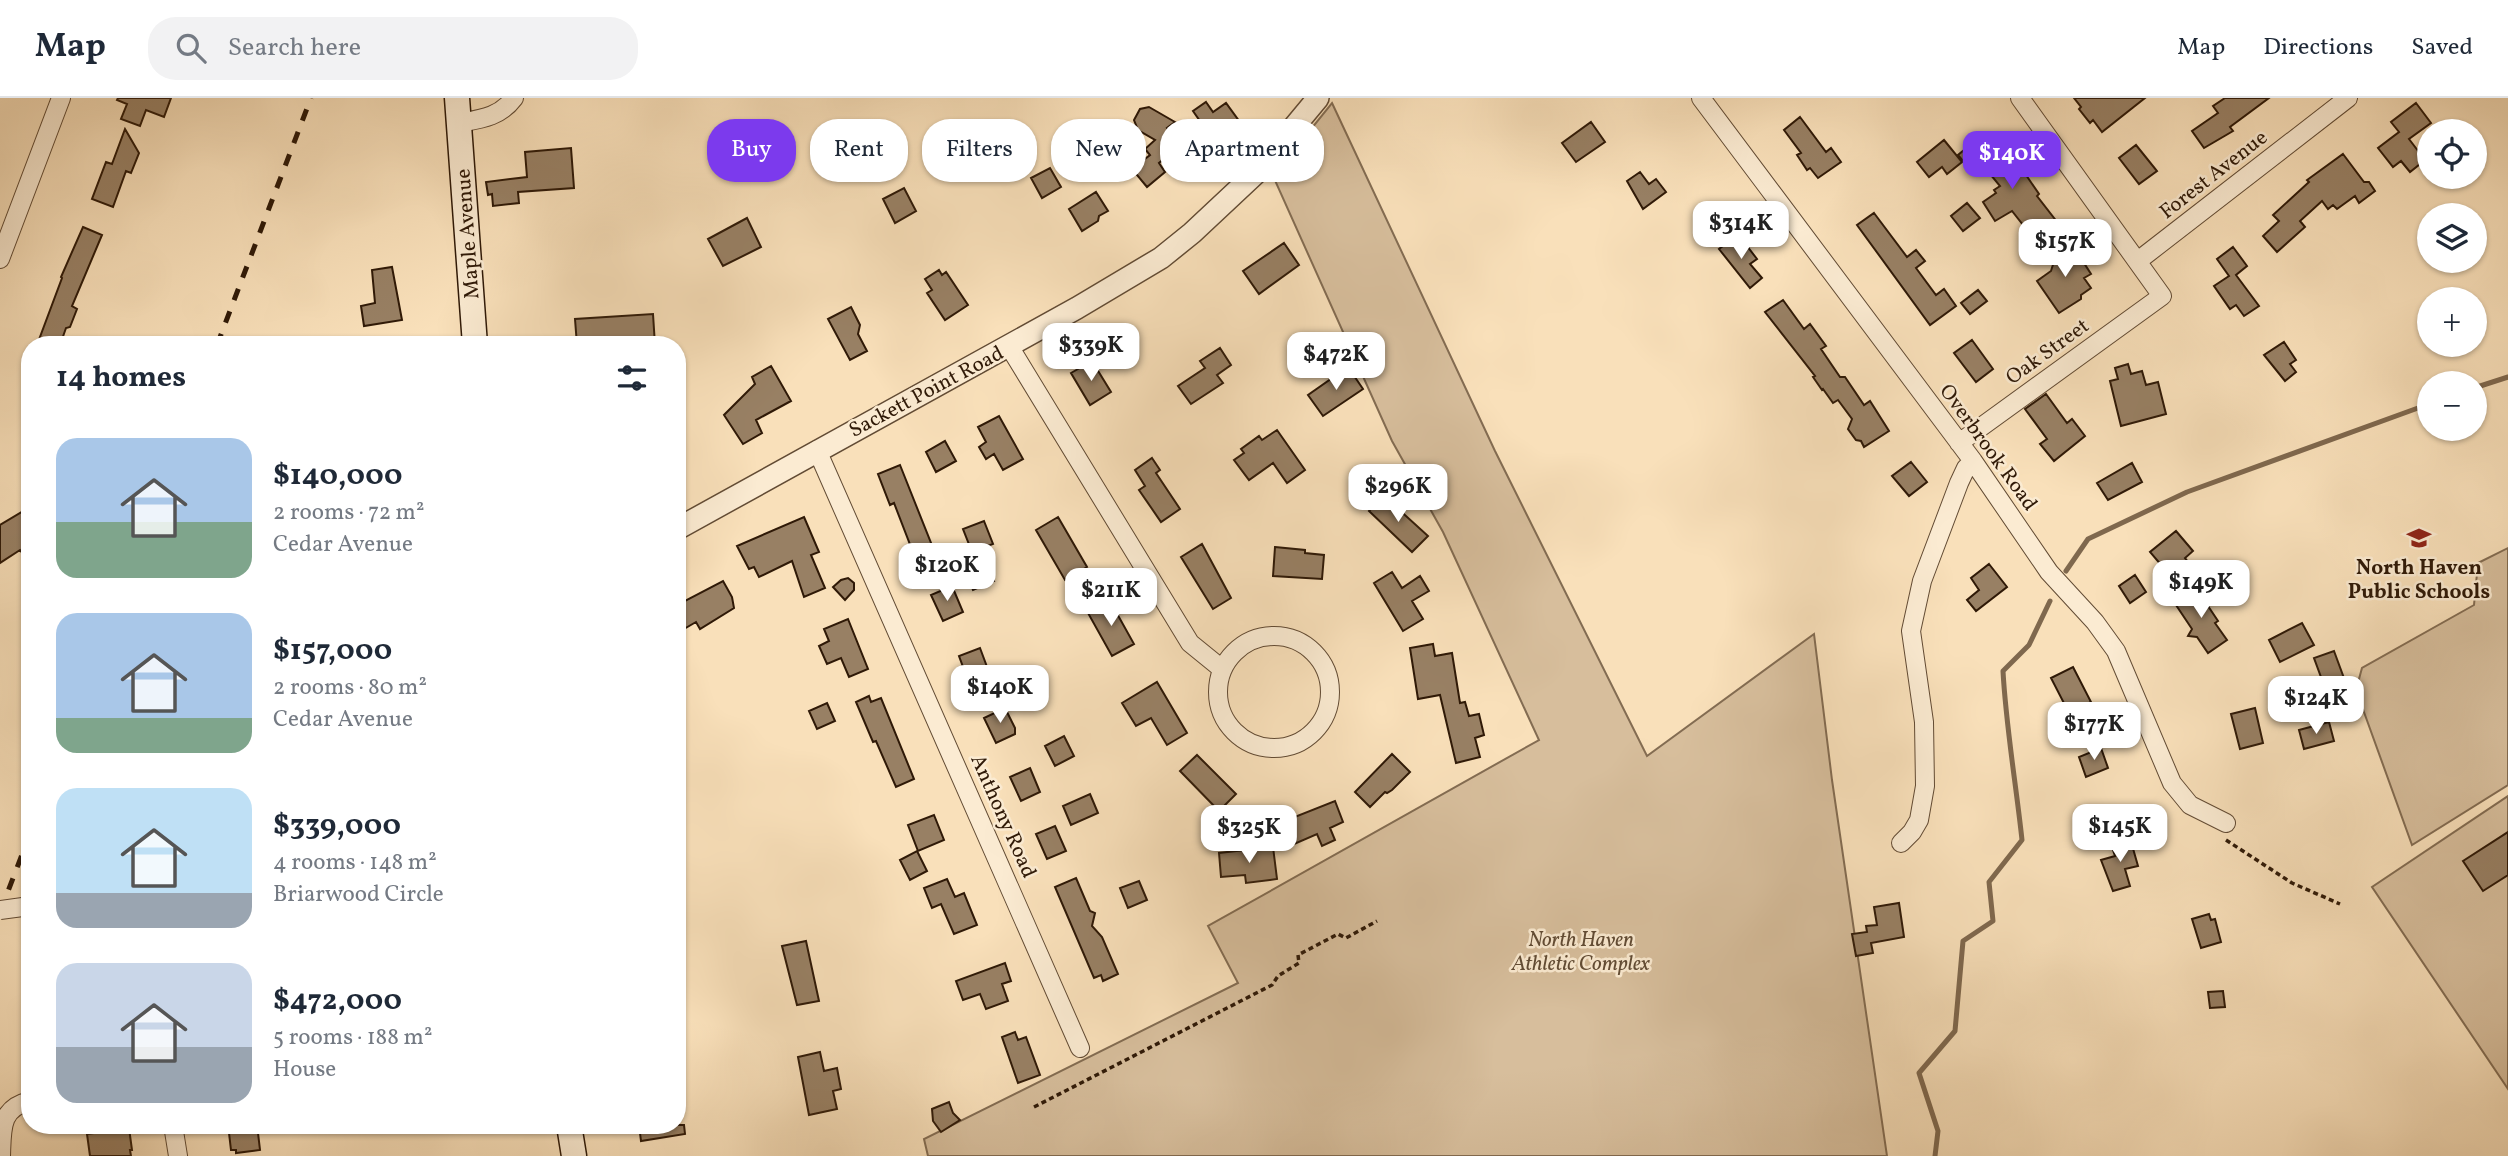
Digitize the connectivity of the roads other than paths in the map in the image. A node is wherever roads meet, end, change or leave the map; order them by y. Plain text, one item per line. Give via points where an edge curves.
1 (61, 98) edge
2 (457, 98) edge
3 (514, 98) edge
4 (1318, 98) edge
5 (1700, 98) edge
6 (2020, 98) edge
7 (2347, 98) edge
8 (459, 123) junction
9 (0, 259) edge
10 (2139, 260) junction
11 (474, 336) edge
12 (1009, 346) junction
13 (1959, 443) junction
14 (817, 450) junction
15 (1973, 461) junction
16 (686, 524) edge
17 (1222, 669) junction
18 (2226, 823) dead end
19 (1901, 843) dead end
20 (21, 907) edge
21 (0, 910) edge
22 (1080, 1048) dead end
23 (21, 1103) edge
24 (174, 1134) edge
25 (570, 1134) edge
26 (1, 1156) edge
27 (178, 1156) edge
28 (574, 1156) edge

1 - 9 street
2 - 8 main road, Maple Avenue
3 - 8 street via 490,117
4 - 12 street, Sackett Point Road via 1255,174 1161,258
5 - 13 street, Overbrook Road
6 - 10 street
7 - 10 street, Forest Avenue
8 - 11 main road, Maple Avenue
10 - 13 street, Oak Street via 2162,296
12 - 14 street, Sackett Point Road
12 - 17 street via 1190,643
13 - 15 street, Overbrook Road
14 - 16 street, Sackett Point Road
14 - 22 street, Anthony Road
15 - 18 street, Overbrook Road via 2049,572 2116,652 2172,783 2190,804
15 - 19 street via 1959,483 1916,602 1912,631 1924,722 1925,786 1919,820
17 - 17 street via 1219,706 1238,736 1253,745 1271,748 1305,739 1327,712 1327,673 1303,644 1285,637 1265,637 1232,654
20 - 21 street, bridge
23 - 26 street via 7,1113
24 - 27 street
25 - 28 main road

